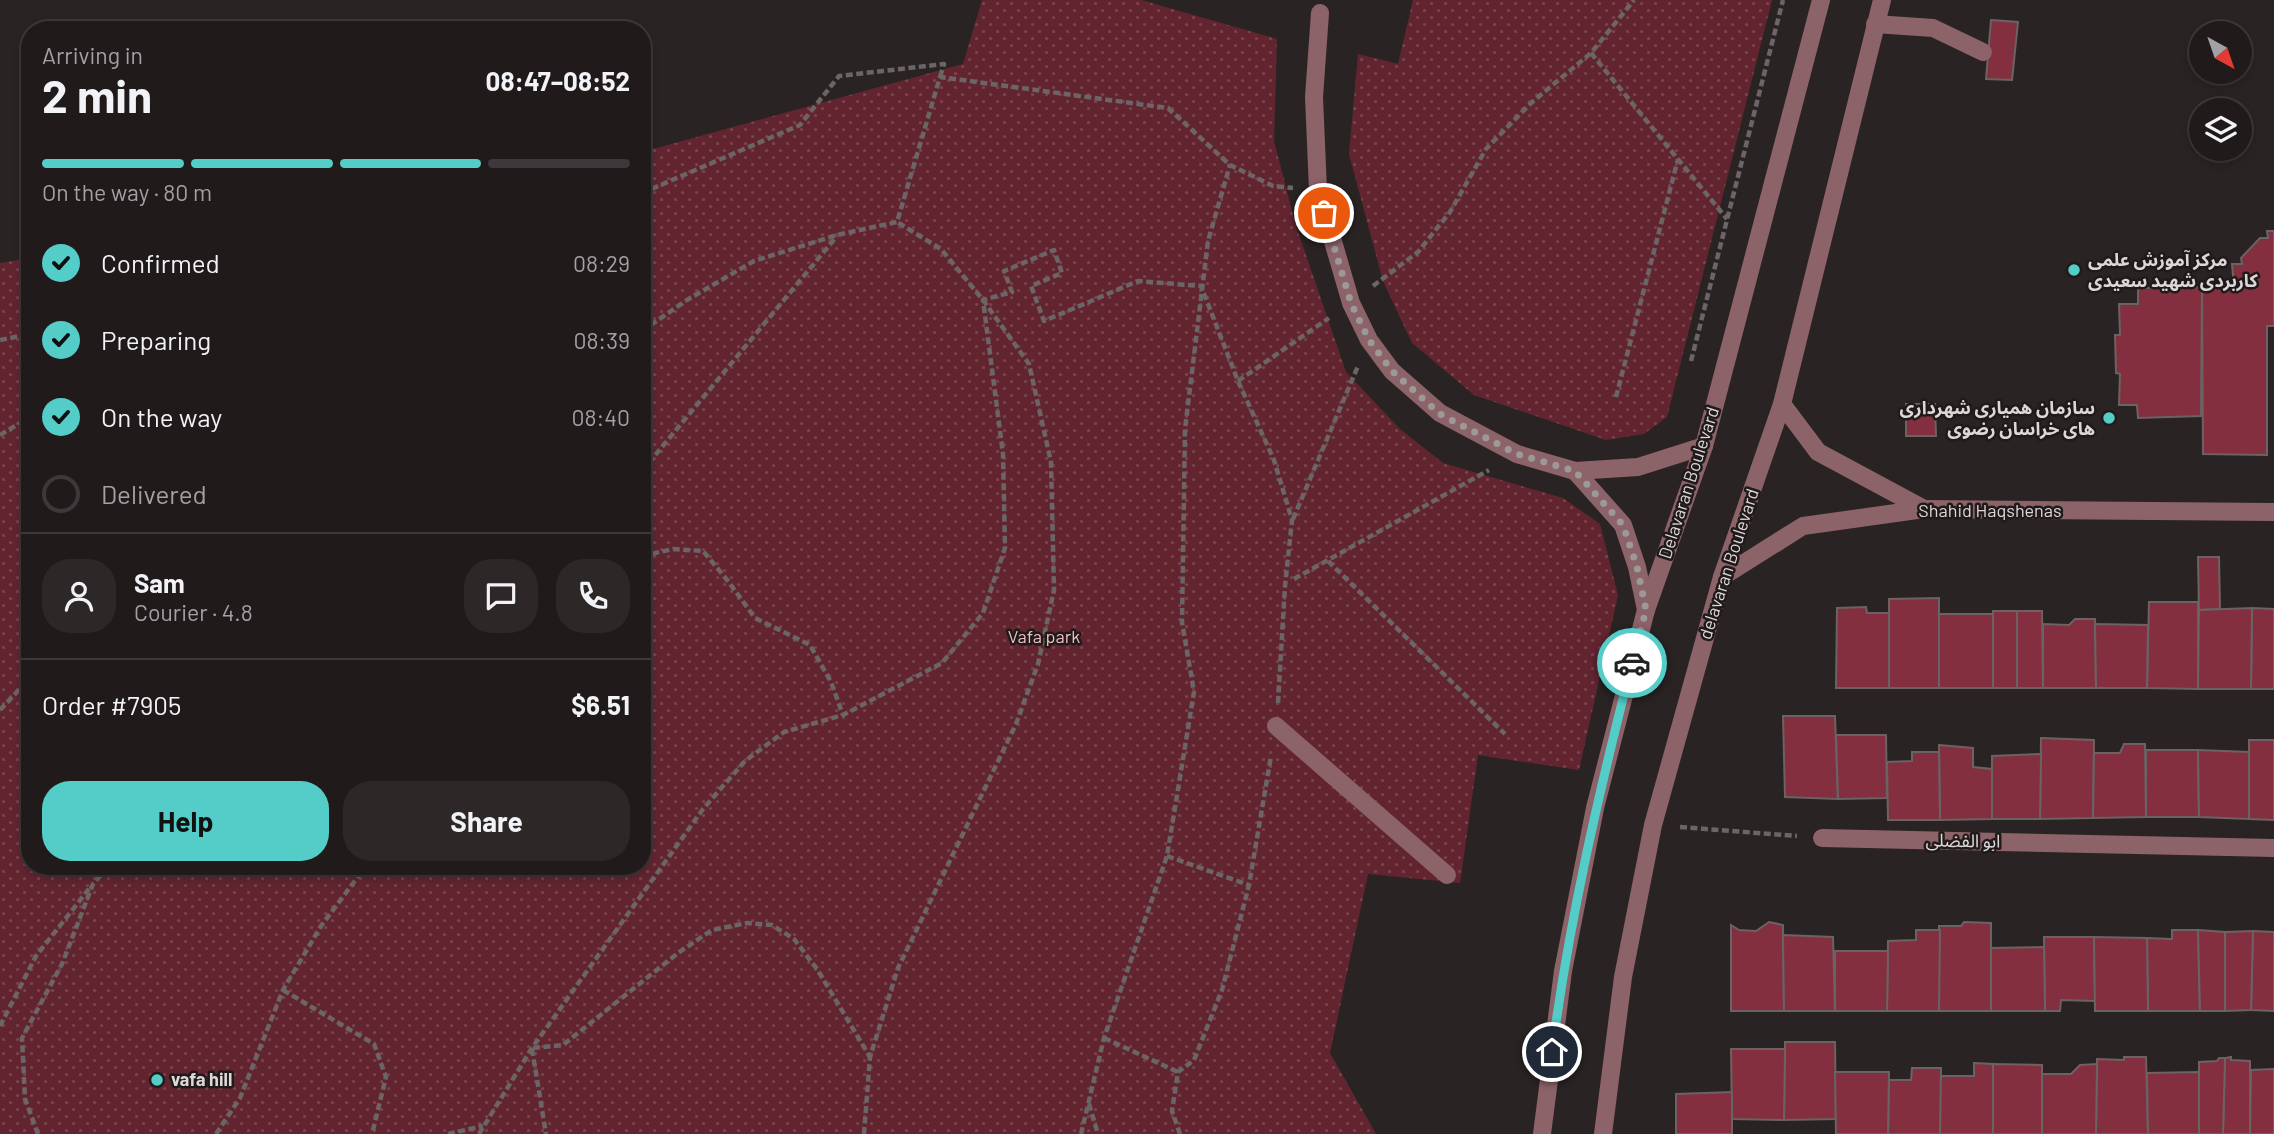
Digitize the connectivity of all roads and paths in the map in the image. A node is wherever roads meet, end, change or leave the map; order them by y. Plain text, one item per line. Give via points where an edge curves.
1 (1634, 0) edge
2 (1783, 0) edge
3 (1821, 0) edge
4 (1882, 0) edge
5 (1320, 13) dead end
6 (1875, 24) junction
7 (1983, 52) dead end
8 (1591, 53) junction
9 (940, 77) junction
10 (1678, 159) junction
11 (1230, 164) junction
12 (651, 189) edge
13 (1318, 190) junction
14 (1727, 219) junction
15 (897, 222) junction
16 (837, 235) junction
17 (1201, 286) junction
18 (983, 300) junction
19 (1351, 303) junction
20 (651, 325) edge
21 (21, 336) edge
22 (0, 340) edge
23 (1369, 340) junction
24 (1691, 361) dead end
25 (1616, 397) dead end
26 (1782, 404) junction
27 (21, 422) edge
28 (0, 435) edge
29 (1704, 446) junction
30 (1517, 454) junction
31 (651, 460) edge
32 (1575, 471) junction
33 (1924, 509) junction
34 (2274, 512) edge
35 (1292, 520) dead end
36 (651, 554) edge
37 (1328, 560) junction
38 (1722, 577) junction
39 (1294, 579) dead end
40 (1646, 610) junction
41 (21, 688) edge
42 (0, 710) edge
43 (843, 715) junction
44 (1276, 726) dead end
45 (1505, 734) dead end
46 (1653, 825) junction
47 (1822, 838) joint
48 (2274, 848) edge
49 (1167, 856) junction
50 (101, 875) edge
51 (359, 875) edge
52 (1447, 875) dead end
53 (93, 884) junction
54 (1249, 886) dead end
55 (283, 990) junction
56 (0, 1026) edge
57 (1104, 1038) junction
58 (532, 1048) junction
59 (870, 1057) junction
60 (1089, 1103) junction
61 (484, 1126) junction
62 (38, 1134) edge
63 (216, 1134) edge
64 (372, 1134) edge
65 (448, 1134) edge
66 (479, 1134) edge
67 (546, 1134) edge
68 (864, 1134) edge
69 (1081, 1134) edge
70 (1098, 1134) edge
71 (1180, 1134) edge
72 (1542, 1134) edge
73 (1603, 1134) edge

1 - 8 path
2 - 14 path
3 - 29 street, Delavaran Boulevard
4 - 6 street, delavaran Boulevard
5 - 13 street via 1314,97
6 - 7 street via 1933,29
6 - 26 street, delavaran Boulevard
8 - 10 path
8 - 19 path via 1530,104 1486,149 1450,212 1418,253
9 - 11 path via 1168,108
9 - 12 path via 944,64 839,76 800,125
9 - 15 path
10 - 14 path
10 - 25 path
11 - 13 path via 1273,186
11 - 17 path via 1208,241
13 - 19 street
14 - 24 path
15 - 16 path
15 - 18 path via 941,249
16 - 20 path via 754,261
16 - 31 path
17 - 18 path via 1138,281 1044,321 1031,286 1062,273 1054,250 1004,271 1013,292
17 - 19 path via 1238,381
17 - 49 path via 1185,429 1182,622 1194,692
18 - 43 path via 1003,454 1005,548 983,613 942,663
18 - 59 path via 1029,364 1051,462 1054,590 1038,664 1016,724 898,968
19 - 23 street
21 - 22 path
23 - 30 street via 1392,371 1440,414
23 - 35 path
26 - 33 street via 1818,452
26 - 38 street, delavaran Boulevard
27 - 28 path
29 - 32 street via 1638,467
29 - 40 street, Delavaran Boulevard
30 - 32 street
30 - 37 path
32 - 40 street via 1623,525
33 - 34 street, Shahid Haqshenas
33 - 38 street, Shahid Haqshenas via 1803,526
36 - 43 path via 673,549 703,551 755,618 810,645
37 - 39 path
37 - 45 path
38 - 46 street, delavaran Boulevard
40 - 72 street, Delavaran Boulevard via 1589,835 1563,971
41 - 42 path
43 - 58 path via 784,732 745,761 703,809
44 - 52 street
46 - 47 path
46 - 73 street, delavaran Boulevard via 1623,977
47 - 48 street, ابو الفضلی
49 - 54 path
49 - 57 path
50 - 53 path
51 - 55 path via 321,926
53 - 56 path via 36,956
53 - 62 path via 62,964 22,1038 25,1099
55 - 63 path via 240,1098
55 - 64 path via 374,1044 386,1077
57 - 60 path
57 - 71 path via 1178,1072 1172,1111
58 - 59 path via 563,1045 712,930 747,923 772,925 794,939
58 - 61 path
58 - 67 path
59 - 68 path
60 - 69 path
60 - 70 path
61 - 65 path
61 - 66 path

